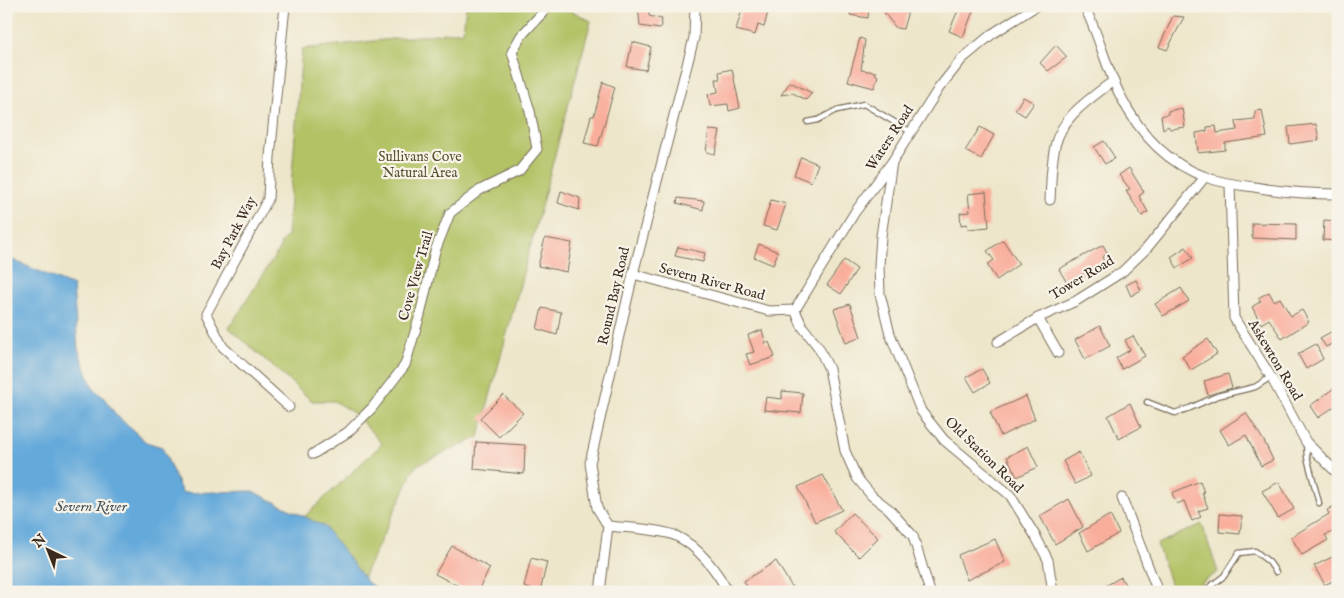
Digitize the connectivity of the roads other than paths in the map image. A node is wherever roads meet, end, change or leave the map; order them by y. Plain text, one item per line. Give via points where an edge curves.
1 (285, 6) edge
2 (546, 6) edge
3 (695, 6) edge
4 (1036, 6) edge
5 (1084, 6) edge
6 (1113, 81) junction
7 (808, 122) dead end
8 (911, 132) junction
9 (892, 162) junction
10 (1205, 177) junction
11 (1230, 184) junction
12 (1338, 194) edge
13 (1050, 200) dead end
14 (633, 274) junction
15 (795, 310) junction
16 (1038, 318) junction
17 (998, 342) dead end
18 (1058, 354) dead end
19 (1271, 377) junction
20 (1147, 402) dead end
21 (289, 407) dead end
22 (1306, 442) junction
23 (313, 454) dead end
24 (1338, 474) edge
25 (1122, 498) dead end
26 (1319, 503) dead end
27 (608, 526) junction
28 (1276, 572) dead end
29 (600, 592) edge
30 (728, 592) edge
31 (930, 592) edge
32 (1053, 592) edge
33 (1158, 592) edge
34 (1203, 592) edge

1 - 21 street, Bay Park Way via 268,199 206,314 223,347
2 - 23 street, Cove View Trail via 512,52 530,111 537,149 519,171 480,190 450,213 435,251 405,365 372,408 348,432
3 - 14 street, Round Bay Road via 692,46
4 - 8 street, Waters Road via 992,34 962,59
5 - 6 street
6 - 10 street via 1132,118 1155,145
6 - 13 street via 1082,105 1064,126 1055,146
7 - 8 lane via 837,110 864,104
8 - 9 street, Waters Road
9 - 15 street, Waters Road via 854,212
9 - 32 street, Old Station Road via 880,236 879,266 880,294 890,334 921,411 944,440 1010,495 1048,560
10 - 11 street
10 - 16 street, Tower Road via 1122,272 1076,301
11 - 12 street via 1288,192
11 - 19 street, Askewton Road via 1234,318
14 - 15 street, Severn River Road via 769,311
14 - 27 street, Round Bay Road via 590,462 597,508
15 - 31 street via 829,369 845,451 857,478 913,536
16 - 17 street, Tower Road
16 - 18 street
19 - 20 lane via 1255,387 1217,396 1174,413
19 - 22 street, Askewton Road
22 - 24 street, Askewton Road
22 - 26 lane
25 - 33 street
27 - 29 street
27 - 30 street via 675,535 690,544
28 - 34 lane via 1256,551 1238,553 1224,576

